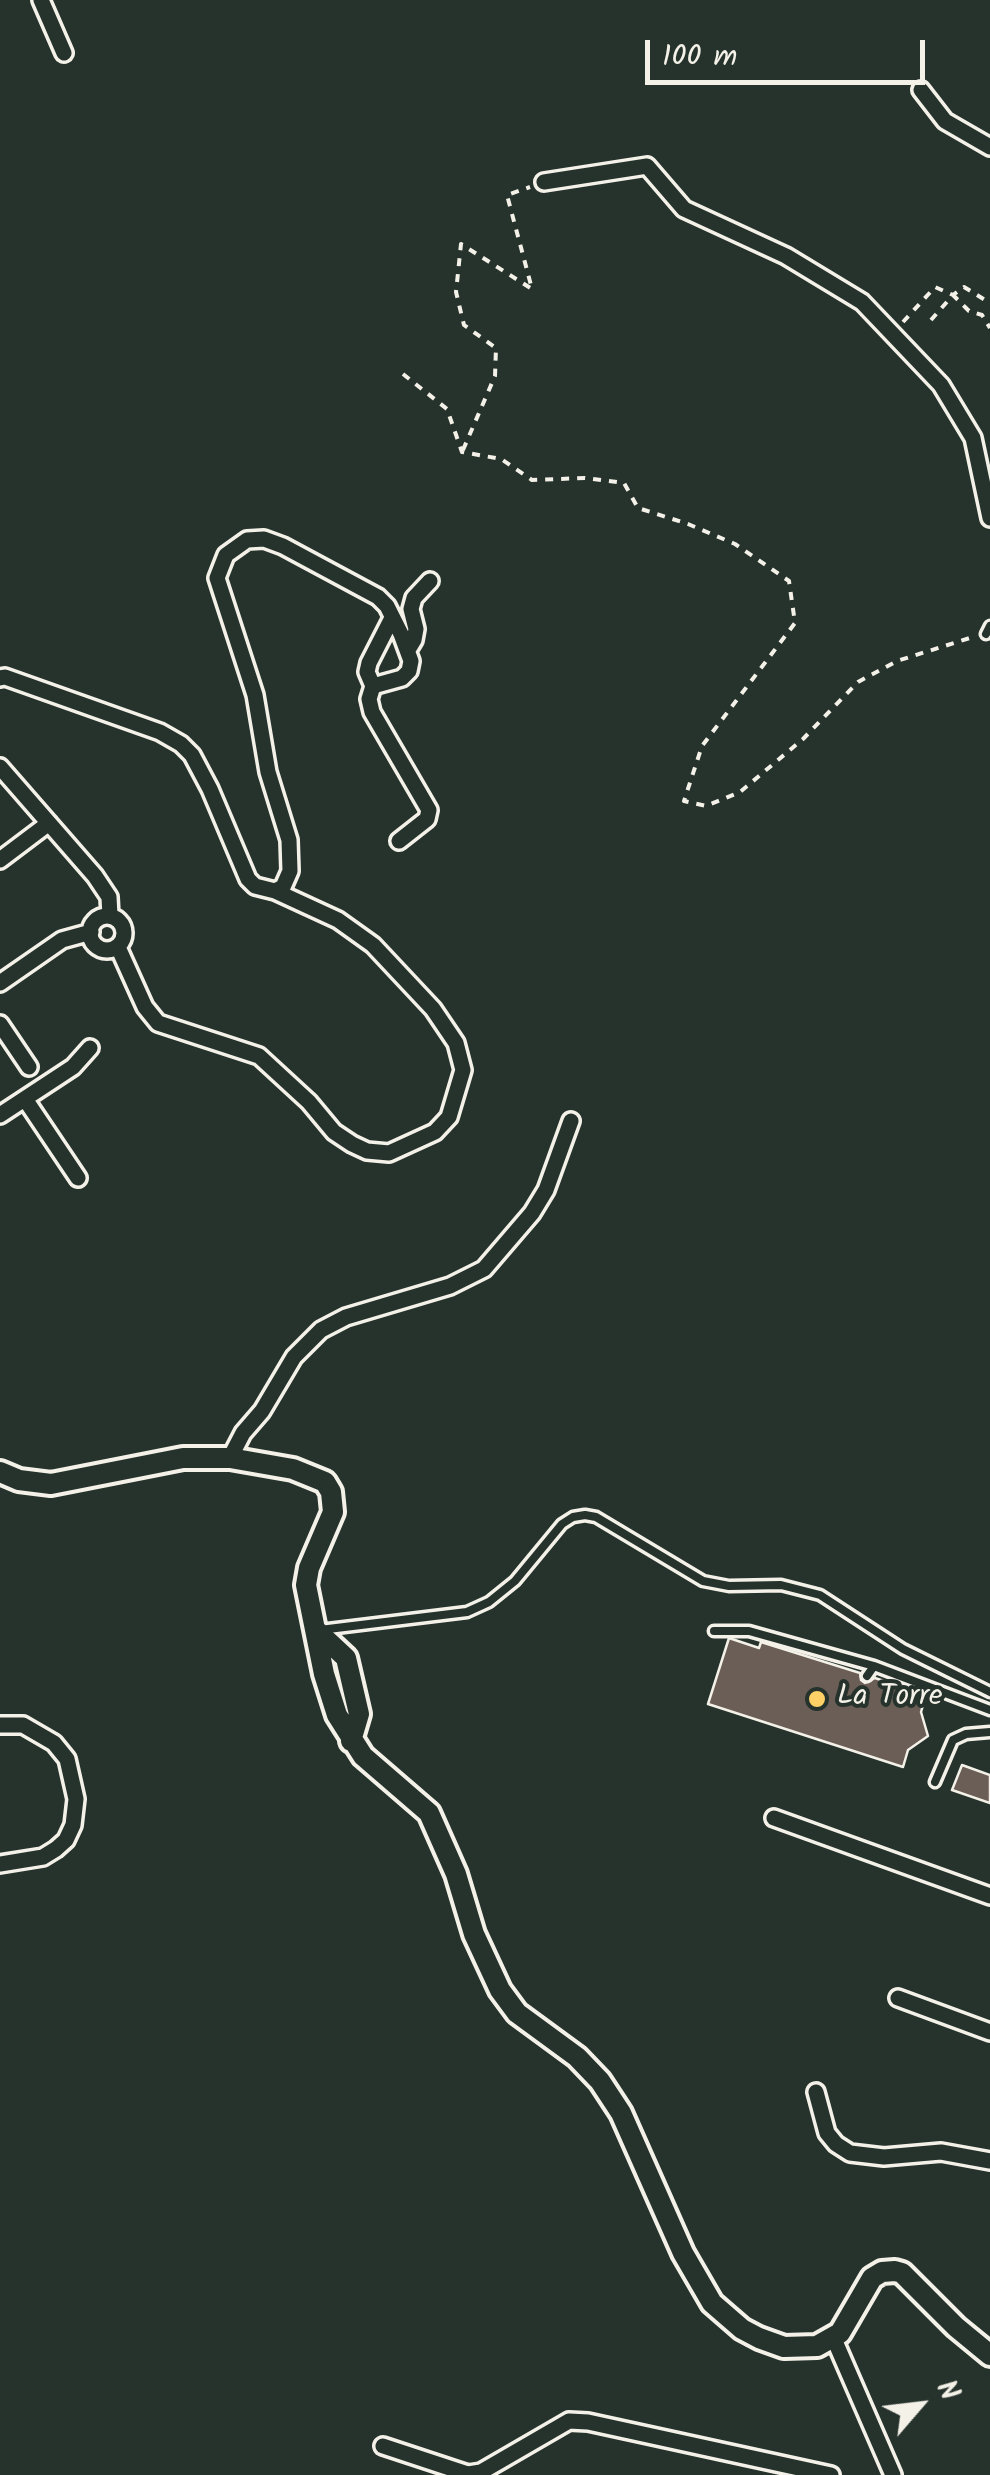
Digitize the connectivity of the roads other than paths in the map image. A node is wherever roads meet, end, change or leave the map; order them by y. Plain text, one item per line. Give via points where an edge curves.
1 (42, 0) edge
2 (64, 53) dead end
3 (921, 90) dead end
4 (990, 146) edge
5 (544, 182) road end
6 (990, 518) edge
7 (430, 580) dead end
8 (392, 618) junction
9 (408, 650) junction
10 (0, 678) edge
11 (373, 686) junction
12 (0, 766) edge
13 (49, 822) junction
14 (398, 841) dead end
15 (0, 860) edge
16 (275, 891) junction
17 (110, 916) junction
18 (90, 932) junction
19 (118, 947) junction
20 (0, 983) edge
21 (0, 1024) edge
22 (90, 1048) dead end
23 (28, 1067) dead end
24 (25, 1099) junction
25 (0, 1115) edge
26 (570, 1121) dead end
27 (78, 1178) dead end
28 (230, 1458) junction
29 (0, 1472) edge
30 (318, 1631) junction
31 (714, 1631) dead end
32 (874, 1666) junction
33 (866, 1676) dead end
34 (990, 1692) edge
35 (990, 1710) edge
36 (0, 1725) edge
37 (990, 1732) edge
38 (934, 1782) dead end
39 (774, 1818) dead end
40 (0, 1864) edge
41 (990, 1896) edge
42 (898, 1998) dead end
43 (990, 2032) edge
44 (816, 2092) dead end
45 (990, 2161) edge
46 (834, 2339) junction
47 (990, 2356) edge
48 (383, 2446) dead end
49 (831, 2475) edge
50 (893, 2475) edge

1 - 2 street
3 - 4 street via 945,121
5 - 6 street via 647,166 684,210 862,302 942,386 973,438
7 - 9 street via 414,598 416,629
8 - 9 street
8 - 11 street via 369,663
8 - 16 street via 378,597 274,542 247,540 220,564 221,595 255,694 268,772 289,840 290,870
9 - 11 street via 410,671
10 - 16 street via 180,744 210,789 244,872 255,886
11 - 14 street via 372,712 428,810
12 - 13 street
13 - 15 street
13 - 17 street via 104,888
16 - 19 street via 338,920 373,946 447,1029 463,1070 456,1102 435,1132 390,1153 352,1144 259,1056 158,1022
17 - 18 street
17 - 19 street via 124,929
18 - 19 street via 100,948
18 - 20 street via 62,940
21 - 23 street
22 - 24 street
24 - 25 street
24 - 27 street
26 - 28 street via 546,1190 484,1269 321,1330 294,1357
28 - 29 street via 183,1458 51,1484
28 - 30 street via 294,1468 325,1482 333,1503 306,1586
30 - 34 lane via 467,1612 515,1581 562,1524 585,1515 703,1580 820,1595 903,1649
30 - 46 street via 329,1689 350,1741 429,1813 500,1990 517,2013 600,2081 712,2302 742,2329 784,2347
31 - 32 lane via 749,1631
32 - 33 lane
32 - 35 lane
36 - 40 street via 23,1725 54,1743 66,1759 76,1798 73,1825 56,1850
37 - 38 lane via 954,1740
39 - 41 street
42 - 43 street
44 - 45 street via 827,2133 850,2153 884,2158 941,2152
46 - 47 street via 867,2282 896,2271
46 - 50 street
48 - 49 street via 468,2474 569,2421 588,2422

